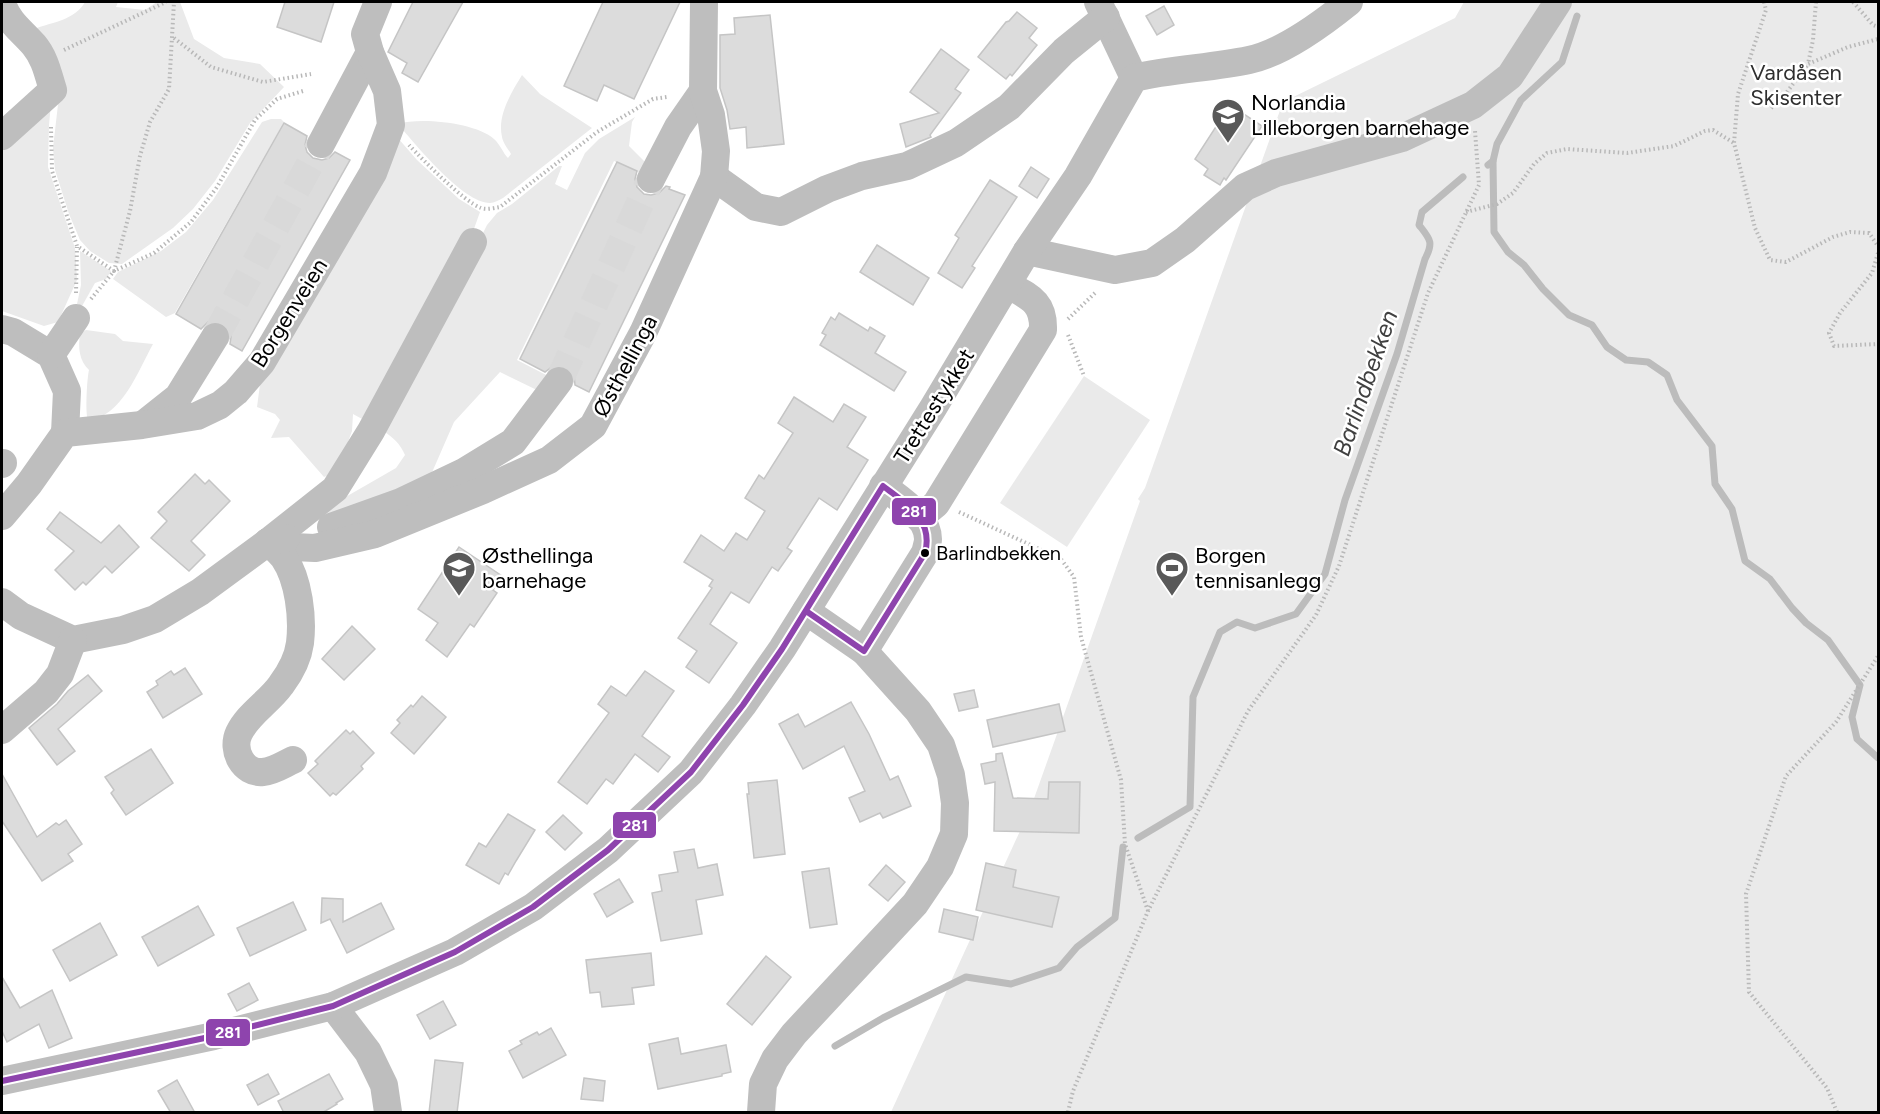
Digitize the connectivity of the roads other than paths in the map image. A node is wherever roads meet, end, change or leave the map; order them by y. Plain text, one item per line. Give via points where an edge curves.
1 (378, 2) edge
2 (704, 2) edge
3 (1349, 2) edge
4 (1558, 2) edge
5 (2, 4) edge
6 (1102, 9) edge
7 (12, 40) edge
8 (370, 52) junction
9 (1134, 78) junction
10 (703, 91) junction
11 (2, 136) edge
12 (321, 144) tunnel mouth
13 (714, 177) junction
14 (651, 178) tunnel mouth
15 (473, 242) dead end
16 (1027, 251) junction
17 (1008, 285) junction
18 (76, 318) road end
19 (2, 329) edge
20 (215, 337) tunnel mouth
21 (51, 355) junction
22 (559, 381) tunnel mouth
23 (142, 425) junction
24 (64, 433) junction
25 (883, 486) junction
26 (927, 511) junction
27 (2, 516) edge
28 (268, 542) junction
29 (2, 602) edge
30 (806, 611) junction
31 (73, 640) junction
32 (864, 651) junction
33 (2, 729) edge
34 (293, 760) dead end
35 (333, 1006) junction
36 (2, 1081) edge
37 (388, 1113) edge
38 (761, 1113) edge

1 - 8 street, Borgenveien via 365,33
2 - 10 street, Østhellinga
3 - 9 street via 1281,49 1250,60
4 - 16 street via 1510,76 1473,105 1402,138 1276,173 1245,187 1185,240 1152,263 1115,270
5 - 7 street
6 - 9 street
6 - 13 street via 1009,107 956,143 907,166 862,176 781,212 756,207
7 - 11 street via 35,46 45,61 53,90
8 - 12 street
8 - 23 street, Borgenveien via 387,91 391,125 372,173 262,362 220,405 196,416
9 - 16 street, Trettestykket via 1078,176
10 - 13 street, Østhellinga via 716,151
10 - 14 street
13 - 28 street, Østhellinga via 644,333 593,426 549,460 375,534 315,548
15 - 28 street via 371,431 335,489
16 - 17 street, Trettestykket
17 - 25 street, Trettestykket
17 - 26 street via 1037,303 1043,330
18 - 21 street
19 - 21 street
20 - 23 street via 178,397
21 - 24 street via 67,391
22 - 28 street via 513,442 464,472 401,502 331,527
23 - 24 street, Borgenveien
24 - 27 street
25 - 26 street via 915,512
25 - 30 street, Trettestykket
26 - 32 street via 925,553
28 - 31 street via 200,592 155,619
28 - 34 street via 284,557 292,572 300,645 280,687 244,724 236,745 244,765 253,771 274,769
29 - 31 street via 21,616
30 - 32 street
30 - 35 street, Trettestykket via 743,705 691,772 608,850 533,907 455,952
31 - 33 street via 60,674 46,693
32 - 38 street via 918,711 941,745 953,784 954,834 940,867 915,904 775,1059 763,1084
35 - 36 street, Trettestykket
35 - 37 street via 368,1052 384,1085

